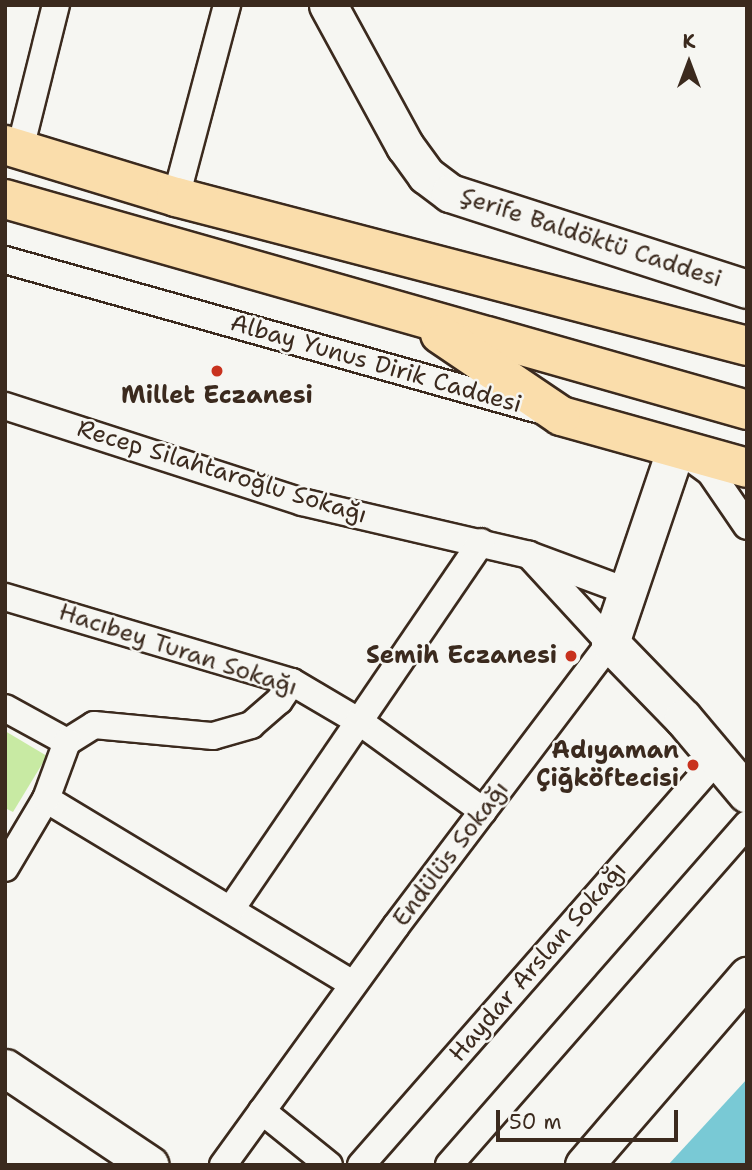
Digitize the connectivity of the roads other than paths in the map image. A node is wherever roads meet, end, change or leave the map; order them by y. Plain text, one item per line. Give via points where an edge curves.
1 (56, 5) edge
2 (227, 5) edge
3 (328, 5) edge
4 (13, 147) edge
5 (176, 197) junction
6 (5, 198) edge
7 (5, 212) edge
8 (218, 259) junction
9 (5, 260) edge
10 (747, 289) edge
11 (409, 313) junction
12 (747, 346) edge
13 (5, 406) edge
14 (747, 410) edge
15 (561, 416) junction
16 (676, 449) junction
17 (747, 468) edge
18 (747, 526) edge
19 (481, 542) junction
20 (529, 555) junction
21 (629, 592) junction
22 (5, 597) edge
23 (610, 643) junction
24 (292, 682) junction
25 (5, 708) edge
26 (360, 722) junction
27 (67, 742) junction
28 (716, 760) junction
29 (747, 794) edge
30 (47, 799) junction
31 (483, 811) junction
32 (747, 824) edge
33 (5, 867) edge
34 (231, 909) junction
35 (747, 976) edge
36 (354, 984) junction
37 (5, 1068) edge
38 (262, 1111) junction
39 (150, 1165) edge
40 (223, 1165) edge
41 (329, 1165) edge
42 (361, 1165) edge
43 (449, 1165) edge
44 (584, 1165) edge

1 - 4 street
2 - 5 street
3 - 10 main road, Şerife Baldöktü Caddesi via 405,146 426,175 450,193
4 - 5 main road
5 - 12 main road
6 - 8 main road
7 - 8 main road
8 - 11 main road
9 - 15 street, Albay Yunus Dirik Caddesi
11 - 14 main road
11 - 15 main road
13 - 19 street, Recep Silahtaroğlu Sokağı via 302,502
15 - 16 main road, Albay Yunus Dirik Caddesi
16 - 17 main road, Albay Yunus Dirik Caddesi
16 - 18 street via 710,472
16 - 21 main road, Endülüs Sokağı
19 - 20 street, Recep Silahtaroğlu Sokağı
19 - 26 street
20 - 21 street
20 - 23 street
21 - 23 main road, Endülüs Sokağı
22 - 24 street, Hacıbey Turan Sokağı
23 - 28 main road via 683,718
23 - 31 street, Endülüs Sokağı
24 - 26 street, Hacıbey Turan Sokağı
24 - 27 street via 279,701 250,724 213,736 94,725
25 - 27 street
26 - 31 street, Hacıbey Turan Sokağı
26 - 34 street
27 - 30 street
28 - 29 main road
28 - 42 street, Haydar Arslan Sokağı
30 - 33 street
30 - 34 street
31 - 36 street, Endülüs Sokağı
32 - 43 street
34 - 36 street
35 - 44 main road
36 - 38 street, Endülüs Sokağı
37 - 39 main road
38 - 40 street, Endülüs Sokağı
38 - 41 street

